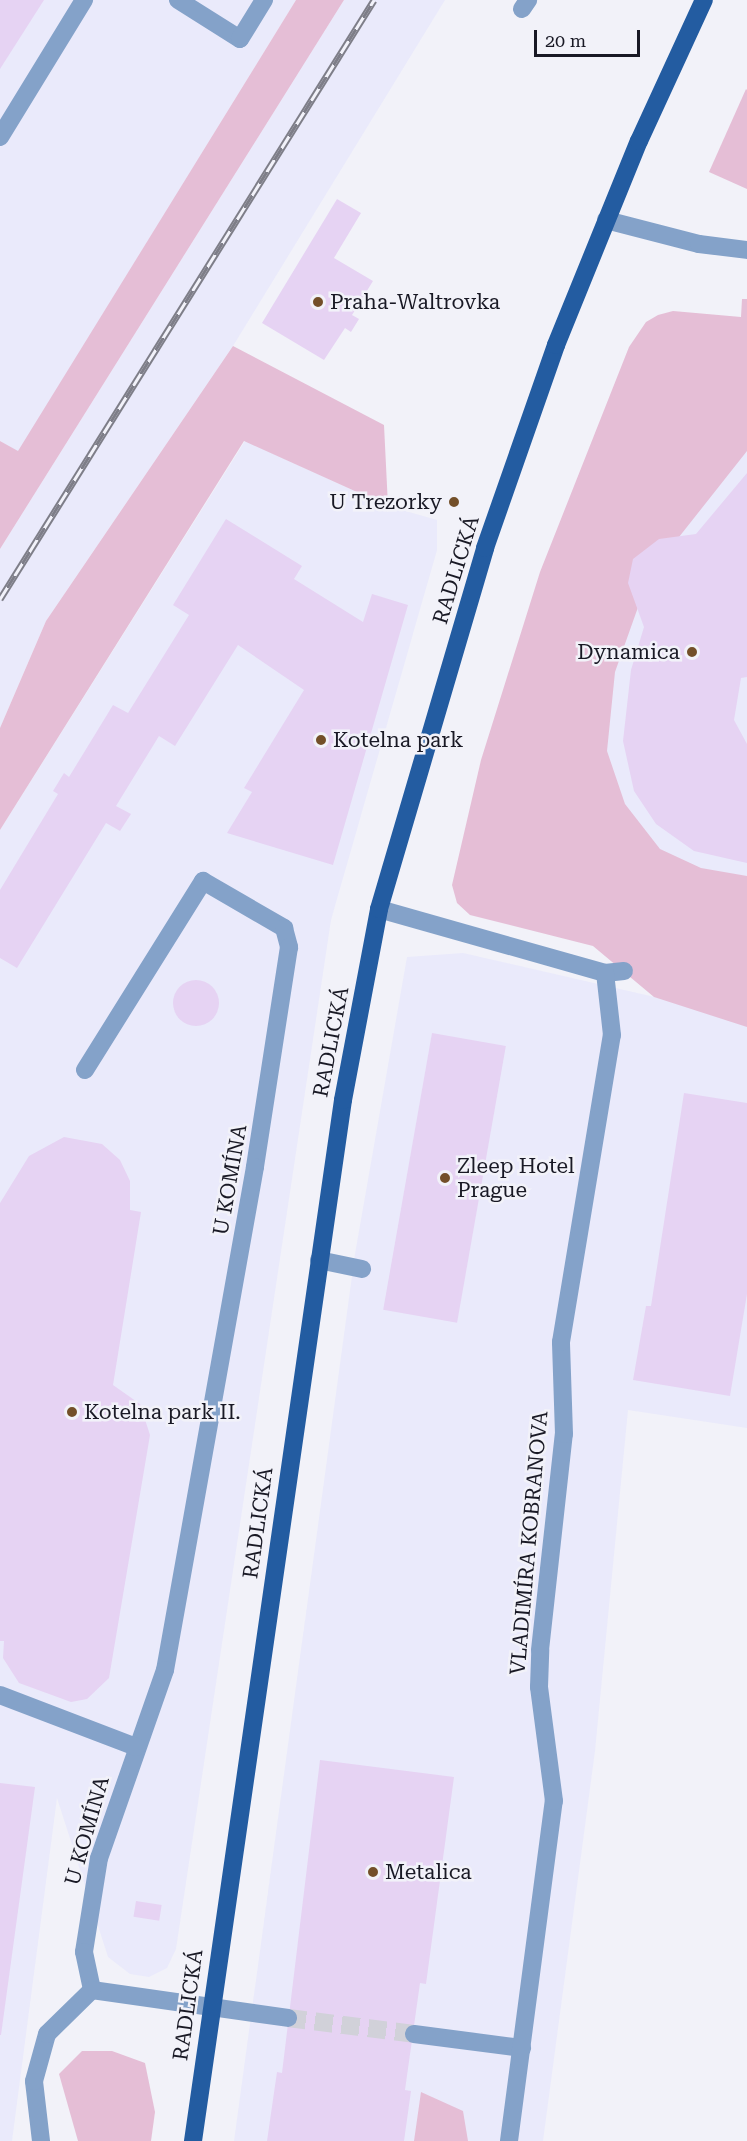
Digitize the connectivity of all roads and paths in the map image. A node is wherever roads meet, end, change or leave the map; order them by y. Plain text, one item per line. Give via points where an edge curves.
1 (84, 0) edge
2 (178, 0) edge
3 (264, 0) edge
4 (704, 0) edge
5 (0, 137) edge
6 (606, 220) junction
7 (747, 250) edge
8 (379, 909) junction
9 (624, 971) dead end
10 (605, 973) junction
11 (85, 1070) dead end
12 (319, 1260) junction
13 (362, 1269) dead end
14 (0, 1695) edge
15 (136, 1746) junction
16 (92, 1990) junction
17 (209, 2009) junction
18 (288, 2018) tunnel mouth
19 (414, 2034) tunnel mouth
20 (522, 2048) junction
21 (41, 2141) edge
22 (193, 2141) edge
23 (510, 2141) edge

1 - 5 street
2 - 3 street via 240,39
4 - 6 main road, RADLICKÁ
6 - 7 street via 699,244
6 - 8 main road, RADLICKÁ via 556,345 485,548
8 - 10 street
8 - 12 main road, RADLICKÁ via 343,1100
9 - 10 street
10 - 20 street, VLADIMÍRA KOBRANOVA via 612,1035 561,1342 564,1434 539,1687 554,1802
11 - 15 street, U KOMÍNA via 203,881 284,928 289,947 255,1167 165,1670
12 - 13 street
12 - 17 main road, RADLICKÁ
14 - 15 street
15 - 16 street, U KOMÍNA via 99,1858 90,1899 84,1952
16 - 17 street
16 - 21 street via 47,2034 34,2081
17 - 18 street
17 - 22 main road, RADLICKÁ
19 - 20 street
20 - 23 street, VLADIMÍRA KOBRANOVA

